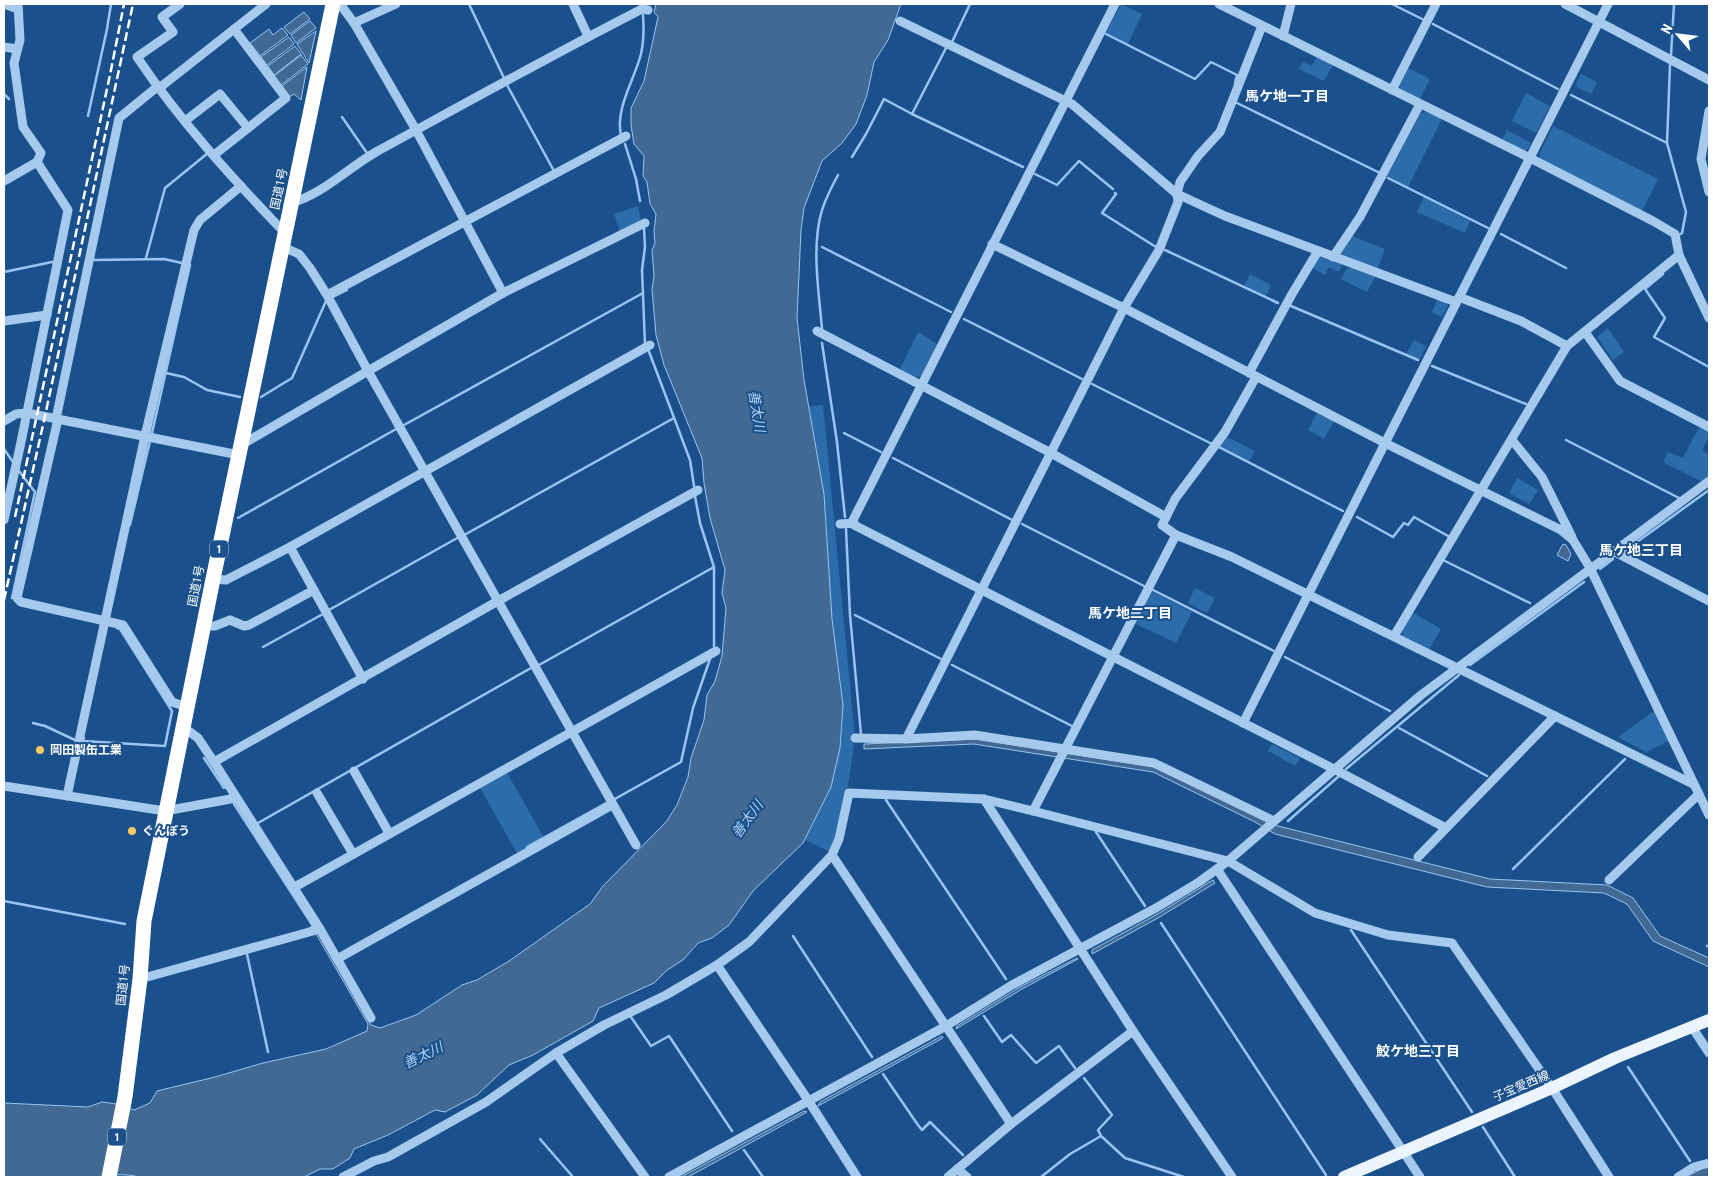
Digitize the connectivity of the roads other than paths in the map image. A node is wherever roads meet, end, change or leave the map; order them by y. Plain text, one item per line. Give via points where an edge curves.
1 (4, 4) edge
2 (180, 4) edge
3 (266, 4) edge
4 (333, 4) edge
5 (340, 4) edge
6 (396, 4) edge
7 (573, 4) edge
8 (1115, 4) edge
9 (1219, 4) edge
10 (1291, 4) edge
11 (1436, 4) edge
12 (1564, 4) edge
13 (1608, 4) edge
14 (18, 6) edge
15 (648, 10) dead end
16 (900, 21) dead end
17 (1599, 21) junction
18 (354, 24) junction
19 (1262, 26) junction
20 (234, 29) junction
21 (588, 36) junction
22 (1283, 36) junction
23 (4, 47) edge
24 (17, 49) junction
25 (1709, 80) edge
26 (158, 88) junction
27 (1392, 90) junction
28 (1065, 100) junction
29 (1420, 104) junction
30 (1709, 111) edge
31 (185, 121) junction
32 (248, 128) junction
33 (416, 130) junction
34 (626, 136) dead end
35 (214, 154) junction
36 (1530, 158) junction
37 (37, 162) junction
38 (4, 181) edge
39 (241, 186) junction
40 (1709, 192) edge
41 (1177, 194) junction
42 (292, 203) junction
43 (465, 222) junction
44 (646, 223) dead end
45 (284, 240) junction
46 (992, 244) junction
47 (1318, 251) junction
48 (1333, 256) junction
49 (1679, 256) junction
50 (503, 293) junction
51 (327, 295) junction
52 (1458, 300) junction
53 (1124, 308) junction
54 (47, 315) junction
55 (1709, 318) edge
56 (4, 321) edge
57 (816, 331) dead end
58 (1585, 332) junction
59 (650, 345) dead end
60 (1567, 346) junction
61 (368, 371) junction
62 (1253, 375) junction
63 (922, 386) junction
64 (27, 413) junction
65 (57, 419) junction
66 (4, 421) edge
67 (1709, 427) edge
68 (145, 436) junction
69 (1512, 440) junction
70 (1385, 443) junction
71 (240, 450) junction
72 (1052, 452) junction
73 (425, 471) junction
74 (1709, 481) edge
75 (698, 490) dead end
76 (1482, 491) junction
77 (1166, 517) junction
78 (4, 520) edge
79 (854, 523) junction
80 (840, 524) dead end
81 (1176, 535) junction
82 (1573, 540) junction
83 (290, 547) junction
84 (1613, 551) junction
85 (1590, 568) junction
86 (213, 579) junction
87 (314, 590) junction
88 (981, 591) junction
89 (1308, 595) junction
90 (498, 601) junction
91 (1709, 601) edge
92 (104, 620) junction
93 (203, 626) junction
94 (1394, 636) junction
95 (716, 652) dead end
96 (1112, 658) junction
97 (1456, 668) junction
98 (363, 678) junction
99 (187, 707) junction
100 (1555, 716) junction
101 (1243, 723) junction
102 (183, 727) junction
103 (571, 732) junction
104 (856, 738) dead end
105 (906, 740) junction
106 (1063, 754) junction
107 (214, 762) junction
108 (1334, 769) junction
109 (354, 771) dead end
110 (1693, 784) junction
111 (4, 786) edge
112 (317, 793) dead end
113 (1699, 794) junction
114 (67, 796) junction
115 (236, 798) junction
116 (984, 799) junction
117 (612, 805) junction
118 (1033, 811) junction
119 (165, 812) junction
120 (1709, 815) edge
121 (1274, 821) junction
122 (1446, 828) junction
123 (389, 834) junction
124 (636, 845) dead end
125 (353, 854) junction
126 (832, 855) junction
127 (1418, 857) dead end
128 (1228, 860) junction
129 (1217, 869) junction
130 (1609, 880) dead end
131 (293, 888) junction
132 (320, 929) junction
133 (1081, 949) junction
134 (337, 959) junction
135 (717, 965) junction
136 (140, 979) junction
137 (371, 1018) dead end
138 (1709, 1020) edge
139 (946, 1026) junction
140 (1692, 1028) junction
141 (1133, 1030) junction
142 (556, 1052) junction
143 (1709, 1053) edge
144 (1552, 1088) junction
145 (808, 1100) junction
146 (1011, 1124) junction
147 (1403, 1152) junction
148 (1709, 1163) edge
149 (957, 1169) junction
150 (109, 1177) edge
151 (343, 1177) edge
152 (645, 1177) edge
153 (669, 1177) edge
154 (857, 1177) edge
155 (948, 1177) edge
156 (967, 1177) edge
157 (1232, 1177) edge
158 (1344, 1177) edge
159 (1420, 1177) edge
160 (1609, 1177) edge
161 (1678, 1177) edge

1 - 14 street
2 - 26 street via 162,18 173,32 137,58
3 - 20 street
4 - 42 highway, 国道1号 / 1
5 - 18 street
6 - 18 street
7 - 21 street
8 - 28 street
9 - 19 street
10 - 22 street
11 - 27 street
12 - 17 street
13 - 17 street
14 - 24 street via 20,40
15 - 21 street via 642,9
16 - 28 street
17 - 25 street
17 - 36 street
18 - 33 street
19 - 22 street
19 - 41 street via 1220,132 1198,156 1180,182
20 - 26 street
20 - 32 street via 286,98
21 - 33 street
22 - 27 street
23 - 24 street
24 - 37 street via 14,63 23,127 41,153
26 - 31 street
26 - 65 street via 119,118
27 - 29 street
28 - 41 street
28 - 46 street
29 - 36 street
29 - 48 street via 1360,217
30 - 40 street via 1701,159
31 - 32 street via 220,94
31 - 35 street
32 - 35 street
33 - 42 street via 364,159 306,198
33 - 43 street
34 - 43 street
35 - 39 street
36 - 49 street via 1675,234
36 - 52 street
37 - 38 street
37 - 54 street via 68,210
39 - 45 street
39 - 68 street via 200,220 194,230
41 - 47 street
41 - 53 street via 1178,202 1159,250
42 - 45 highway, 国道1号 / 1
43 - 50 street
43 - 51 street
44 - 50 street
45 - 51 street via 310,268
45 - 71 highway, 国道1号 / 1
46 - 53 street
46 - 63 street
47 - 48 street
47 - 62 street via 1292,294
48 - 52 street
49 - 55 street
49 - 58 street
50 - 61 street
51 - 61 street
52 - 60 street via 1521,321
52 - 70 street
53 - 62 street
53 - 72 street
54 - 56 street
54 - 64 street
57 - 63 street
58 - 60 street
58 - 67 street via 1620,381
59 - 73 street
60 - 69 street
61 - 71 street
61 - 73 street
62 - 70 street
62 - 77 street via 1225,432 1175,499
63 - 72 street
63 - 79 street
64 - 65 street
64 - 66 street via 16,414
64 - 78 street
65 - 68 street
65 - 92 street via 17,598 21,602
68 - 71 street
68 - 92 street
69 - 76 street
69 - 82 street via 1542,477
70 - 76 street
70 - 89 street
71 - 86 highway, 国道1号 / 1
72 - 77 street
72 - 88 street
73 - 83 street
73 - 90 street
74 - 84 street
75 - 90 street
76 - 82 street via 1561,530
76 - 94 street
77 - 81 street via 1162,525
79 - 80 street
79 - 88 street
81 - 89 street via 1232,557
81 - 96 street
82 - 85 street
83 - 86 street via 226,580
83 - 87 street
84 - 85 street
84 - 91 street
85 - 97 street
85 - 110 street
86 - 93 highway, 国道1号 / 1
87 - 93 street via 249,625 230,620 215,626
87 - 98 street
88 - 96 street
88 - 105 street
89 - 94 street
89 - 101 street
90 - 98 street
90 - 103 street
92 - 99 street via 123,625 172,702
92 - 114 street
93 - 99 highway, 国道1号 / 1
94 - 97 street
95 - 103 street
96 - 101 street
96 - 106 street
97 - 100 street
97 - 108 street
98 - 107 street
99 - 102 highway, 国道1号 / 1
100 - 110 street
100 - 122 street
101 - 108 street
102 - 107 street via 198,738
102 - 119 highway, 国道1号 / 1
103 - 117 street
103 - 123 street
104 - 105 street
105 - 106 street via 975,735
106 - 118 street
106 - 121 street via 1154,763
107 - 115 street
108 - 121 street
108 - 122 street
109 - 123 street
110 - 113 street
111 - 114 street
112 - 125 street
113 - 120 street
113 - 130 street
114 - 119 street
115 - 119 street
115 - 131 street
116 - 118 street
116 - 126 street via 849,793 839,839
116 - 133 street
117 - 124 street
117 - 134 street
118 - 128 street
119 - 136 highway, 国道1号 / 1 via 144,921
121 - 128 street
122 - 127 street
123 - 125 street
125 - 131 street
126 - 135 street via 749,942
126 - 139 street
128 - 129 street
128 - 144 street via 1315,913 1388,935 1452,943
129 - 133 street via 1156,908
129 - 147 street
131 - 132 street
132 - 134 street
132 - 136 street
133 - 139 street via 1012,985
133 - 141 street
134 - 137 street
135 - 142 street
135 - 145 street
136 - 150 highway, 国道1号 / 1 via 125,1097
138 - 140 main road, 子宝愛西線
139 - 145 street
139 - 146 street
140 - 143 street
140 - 144 main road, 子宝愛西線 via 1614,1058
141 - 146 street
141 - 157 street
142 - 151 street via 486,1102 388,1157 374,1160
142 - 152 street
144 - 147 main road, 子宝愛西線
144 - 160 street
145 - 153 street
145 - 154 street
146 - 149 street
147 - 158 main road, 子宝愛西線
147 - 159 street
148 - 161 street via 1694,1167
149 - 155 street
149 - 156 street

